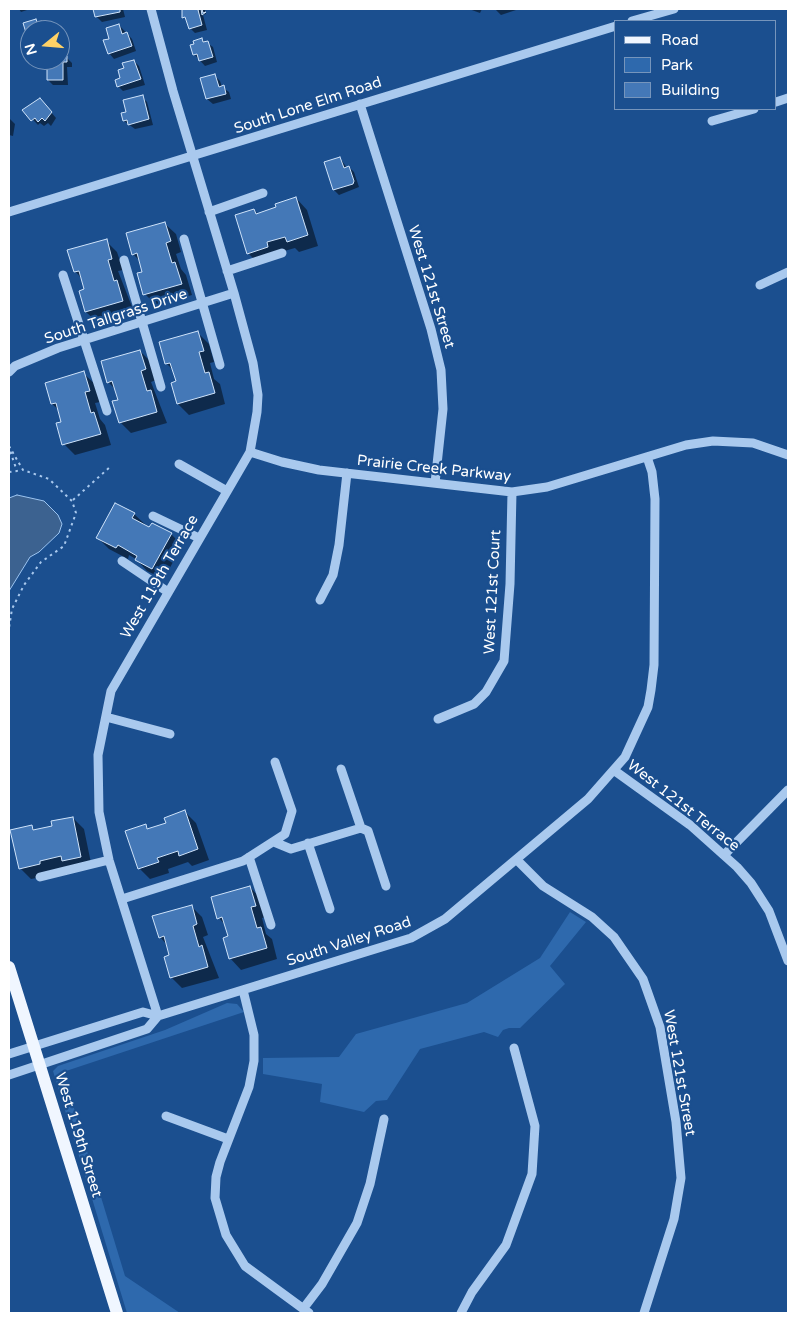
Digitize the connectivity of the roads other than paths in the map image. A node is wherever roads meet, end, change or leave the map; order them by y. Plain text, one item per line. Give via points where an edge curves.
1 (151, 9) edge
2 (674, 9) edge
3 (636, 20) edge
4 (614, 27) edge
5 (360, 104) junction
6 (750, 110) edge
7 (712, 121) dead end
8 (192, 158) junction
9 (263, 193) dead end
10 (9, 212) edge
11 (209, 212) junction
12 (184, 239) dead end
13 (282, 253) dead end
14 (124, 260) dead end
15 (227, 271) junction
16 (788, 272) edge
17 (63, 275) dead end
18 (760, 285) dead end
19 (234, 293) junction
20 (203, 303) junction
21 (142, 322) junction
22 (83, 340) junction
23 (220, 365) dead end
24 (9, 372) edge
25 (161, 387) dead end
26 (107, 411) dead end
27 (250, 452) junction
28 (788, 455) edge
29 (647, 457) junction
30 (179, 464) dead end
31 (347, 473) junction
32 (435, 483) junction
33 (227, 491) junction
34 (512, 492) junction
35 (153, 516) dead end
36 (199, 538) junction
37 (122, 561) dead end
38 (168, 592) junction
39 (320, 600) dead end
40 (106, 717) junction
41 (438, 719) dead end
42 (170, 734) dead end
43 (276, 762) dead end
44 (341, 769) dead end
45 (615, 771) junction
46 (788, 790) edge
47 (361, 828) junction
48 (274, 842) junction
49 (308, 844) junction
50 (725, 854) junction
51 (249, 857) junction
52 (109, 860) junction
53 (517, 860) junction
54 (40, 877) dead end
55 (386, 886) dead end
56 (122, 899) junction
57 (330, 909) dead end
58 (271, 925) dead end
59 (788, 961) edge
60 (9, 967) edge
61 (243, 990) junction
62 (158, 1016) junction
63 (33, 1046) junction
64 (514, 1048) dead end
65 (9, 1054) edge
66 (39, 1066) junction
67 (9, 1075) edge
68 (166, 1116) dead end
69 (384, 1119) dead end
70 (228, 1139) junction
71 (306, 1311) edge
72 (117, 1313) edge
73 (461, 1313) edge
74 (644, 1313) edge

1 - 8 street, West 119th Terrace
2 - 3 street
4 - 5 street, South Lone Elm Road
5 - 8 street, South Lone Elm Road
5 - 32 street, West 121st Street via 441,370 443,409
6 - 7 street
8 - 10 street, South Lone Elm Road
8 - 11 street, West 119th Terrace
9 - 11 street
11 - 15 street, West 119th Terrace
12 - 20 street
13 - 15 street
14 - 21 street
15 - 19 street, West 119th Terrace
16 - 18 street
17 - 22 street
19 - 20 street, South Tallgrass Drive
19 - 27 street, West 119th Terrace via 258,395
20 - 21 street, South Tallgrass Drive
20 - 23 street
21 - 22 street, South Tallgrass Drive
21 - 25 street
22 - 24 street, South Tallgrass Drive via 23,363
22 - 26 street
27 - 31 street, Prairie Creek Parkway via 302,467
27 - 33 street, West 119th Terrace
28 - 29 street, Prairie Creek Parkway via 753,443 726,440 686,445
29 - 34 street, Prairie Creek Parkway via 547,487
29 - 45 street, West 121st Terrace via 655,499 654,665 648,707
30 - 33 street
31 - 32 street, Prairie Creek Parkway
31 - 39 street via 333,575
32 - 34 street, Prairie Creek Parkway
33 - 36 street, West 119th Terrace
34 - 41 street, West 121st Court via 504,661 486,692 474,704
35 - 36 street
36 - 38 street, West 119th Terrace
37 - 38 street
38 - 40 street, West 119th Terrace via 111,690
40 - 42 street
40 - 52 street, West 119th Terrace via 98,755 99,812
43 - 48 street via 292,811 285,834
44 - 47 street
45 - 50 street, West 121st Terrace
45 - 53 street, South Valley Road via 588,799
46 - 50 street
47 - 49 street
47 - 55 street via 368,831
48 - 49 street via 291,849
48 - 51 street
49 - 57 street
50 - 59 street, West 121st Terrace via 751,883 769,911
51 - 56 street
51 - 58 street
52 - 54 street
52 - 56 street, West 119th Terrace
53 - 61 street, South Valley Road via 430,928 393,944
53 - 74 street, West 121st Street via 543,886 592,917 614,938 643,979 660,1027 676,1122 681,1178 674,1219
56 - 62 street, West 119th Terrace
60 - 63 main road, West 119th Street
61 - 62 street, South Valley Road
61 - 70 street via 254,1035 254,1060 249,1087
62 - 63 street, South Valley Road via 142,1012
62 - 66 street, South Valley Road via 147,1028
63 - 65 street, South Valley Road
63 - 66 main road, West 119th Street
64 - 73 street via 535,1126 532,1174 506,1245
66 - 67 street, South Valley Road
66 - 72 main road, West 119th Street
68 - 70 street
69 - 71 street via 358,1222
70 - 71 street via 214,1189 226,1235 250,1270

